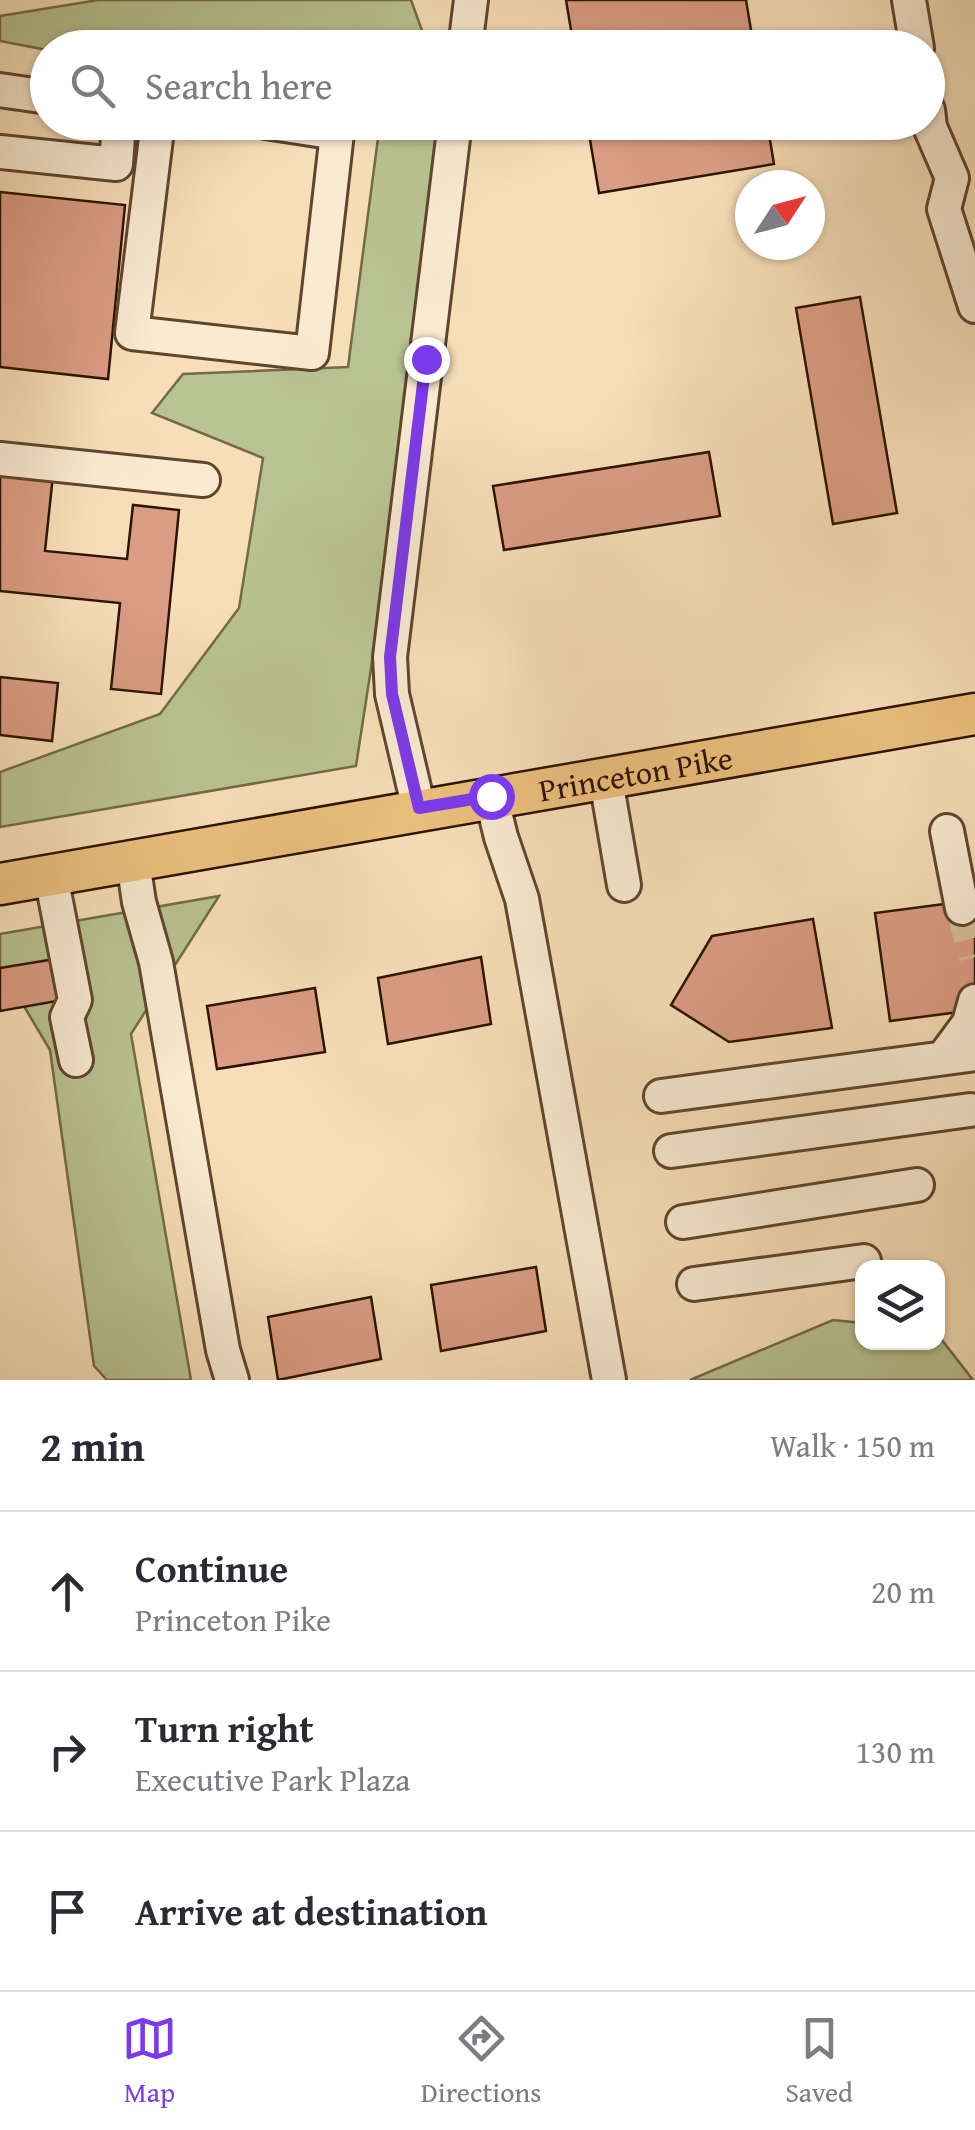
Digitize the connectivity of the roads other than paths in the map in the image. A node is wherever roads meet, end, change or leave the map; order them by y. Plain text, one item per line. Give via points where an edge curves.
1 (470, 0) edge
2 (909, 0) edge
3 (466, 30) edge
4 (914, 30) edge
5 (0, 90) edge
6 (30, 94) edge
7 (118, 140) edge
8 (156, 140) edge
9 (336, 140) edge
10 (453, 140) edge
11 (939, 140) edge
12 (0, 152) edge
13 (964, 174) edge
14 (975, 306) edge
15 (0, 459) edge
16 (203, 480) dead end
17 (975, 714) edge
18 (606, 780) junction
19 (491, 796) junction
20 (419, 808) junction
21 (947, 831) dead end
22 (133, 862) junction
23 (51, 876) junction
24 (0, 884) edge
25 (624, 885) dead end
26 (962, 908) tunnel mouth
27 (975, 1001) edge
28 (959, 1056) edge
29 (76, 1060) dead end
30 (661, 1096) dead end
31 (970, 1110) dead end
32 (671, 1151) dead end
33 (917, 1185) dead end
34 (683, 1222) dead end
35 (855, 1262) edge
36 (694, 1284) dead end
37 (232, 1380) edge
38 (609, 1380) edge

1 - 3 lane
2 - 4 lane
5 - 6 lane
7 - 12 lane via 116,164
8 - 9 lane via 132,333 312,353
10 - 20 lane via 390,657 392,694
11 - 13 lane
13 - 14 lane via 944,208
15 - 16 lane
17 - 18 main road, Princeton Pike
18 - 19 main road, Princeton Pike
18 - 25 lane
19 - 20 main road, Princeton Pike
19 - 38 lane via 522,899
20 - 22 main road, Princeton Pike
21 - 26 lane
22 - 23 main road, Princeton Pike
22 - 37 lane
23 - 24 main road, Princeton Pike
23 - 29 lane via 74,1000 67,1017
27 - 28 lane
28 - 30 lane
31 - 32 lane
33 - 34 lane
35 - 36 lane

